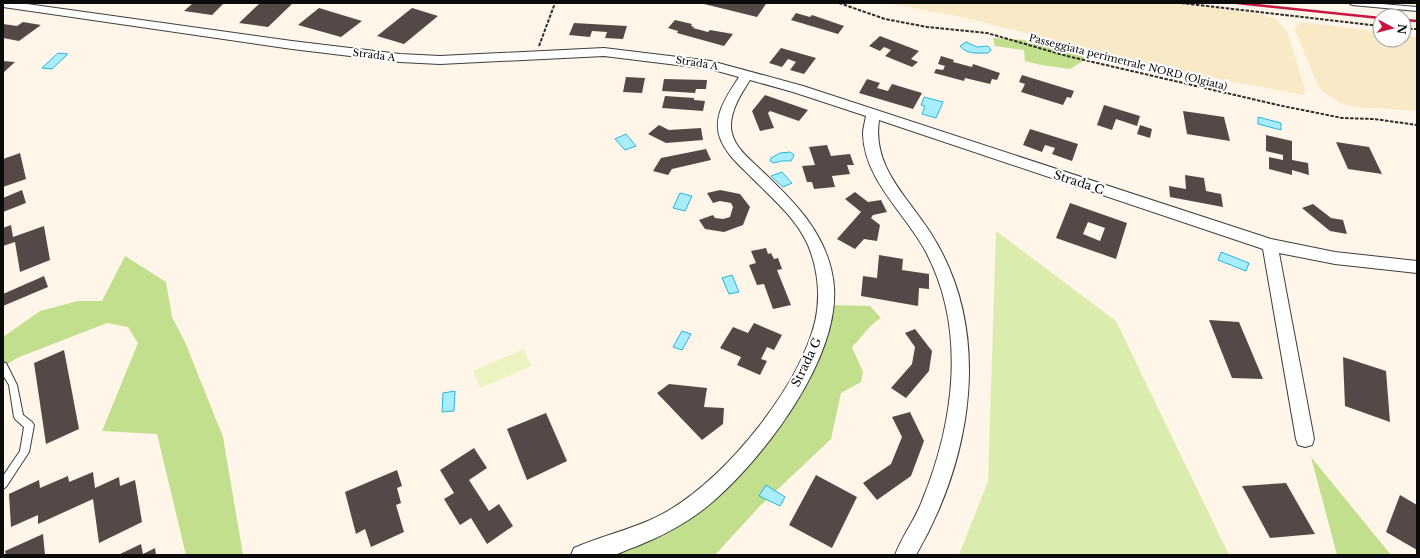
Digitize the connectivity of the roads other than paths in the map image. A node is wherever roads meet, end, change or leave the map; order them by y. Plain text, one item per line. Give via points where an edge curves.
1 (1352, 3) edge
2 (3, 4) edge
3 (1417, 9) edge
4 (747, 74) junction
5 (874, 114) junction
6 (1270, 245) junction
7 (1417, 267) edge
8 (3, 366) edge
9 (1305, 439) dead end
10 (3, 484) edge
11 (581, 555) edge
12 (905, 555) edge

1 - 3 lane
2 - 4 street, Strada A via 400,58 440,60 582,52 618,53 702,64
4 - 5 street, Strada C
4 - 11 street, Strada G via 726,114 726,136 737,154 798,217 816,246 823,264 826,290 820,335 805,368 772,423 718,485 690,508 666,523 627,540
5 - 6 street, Strada C
5 - 12 street via 870,132 874,157 881,174 925,236 941,267 953,300 960,348 957,404 946,458 923,524
6 - 7 street, Strada C via 1335,258
6 - 9 street
8 - 10 lane via 13,385 18,417 29,425 24,452

